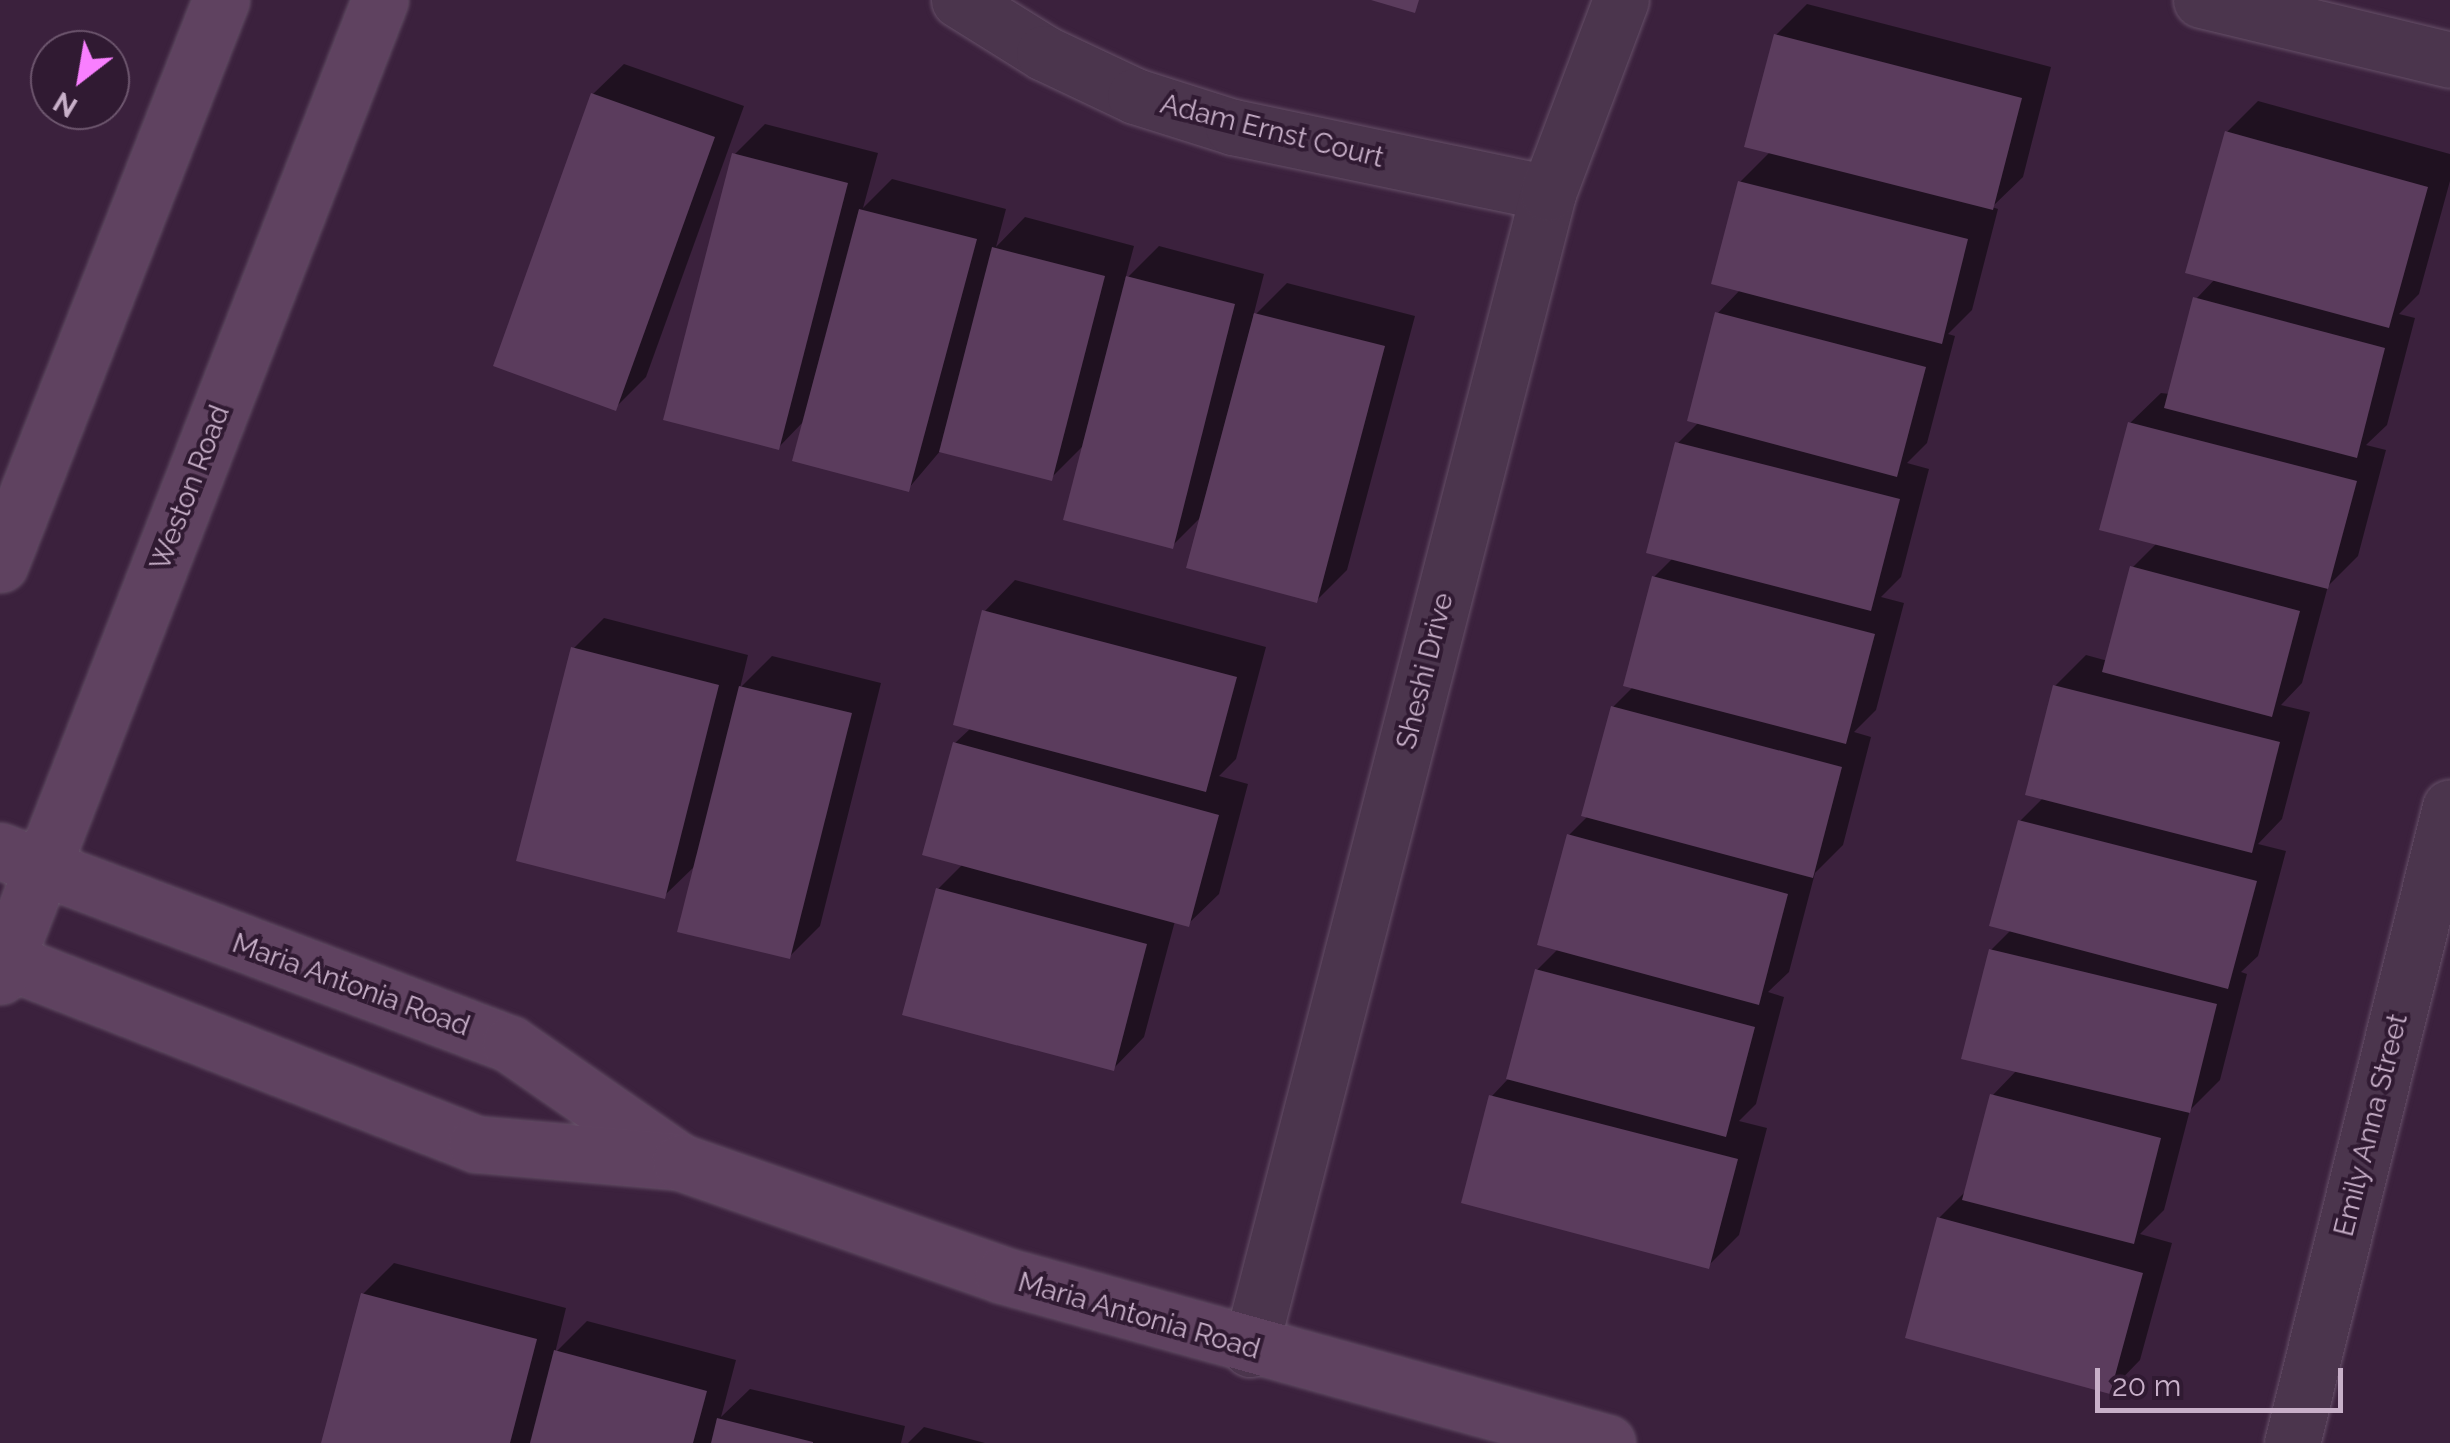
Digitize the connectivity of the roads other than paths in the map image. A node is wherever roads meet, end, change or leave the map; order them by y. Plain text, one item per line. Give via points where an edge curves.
1 (221, 0) edge
2 (380, 0) edge
3 (959, 0) edge
4 (1621, 0) edge
5 (2201, 0) edge
6 (2450, 60) edge
7 (1548, 193) junction
8 (0, 564) edge
9 (2450, 807) edge
10 (21, 859) edge
11 (2, 965) edge
12 (680, 1162) junction
13 (1250, 1349) junction
14 (1607, 1443) edge
15 (2292, 1443) edge

1 - 8 street
2 - 10 street, Weston Road
3 - 7 street, Adam Ernst Court via 1044,53 1135,96 1233,127
4 - 7 street, Sheshi Drive
5 - 6 street
7 - 13 street, Sheshi Drive
9 - 15 street, Emily Anna Street
10 - 11 street, Weston Road
10 - 12 street, Maria Antonia Road via 510,1044
11 - 12 street, Maria Antonia Road via 476,1144
12 - 13 street, Maria Antonia Road via 1002,1275
13 - 14 street, Maria Antonia Road

